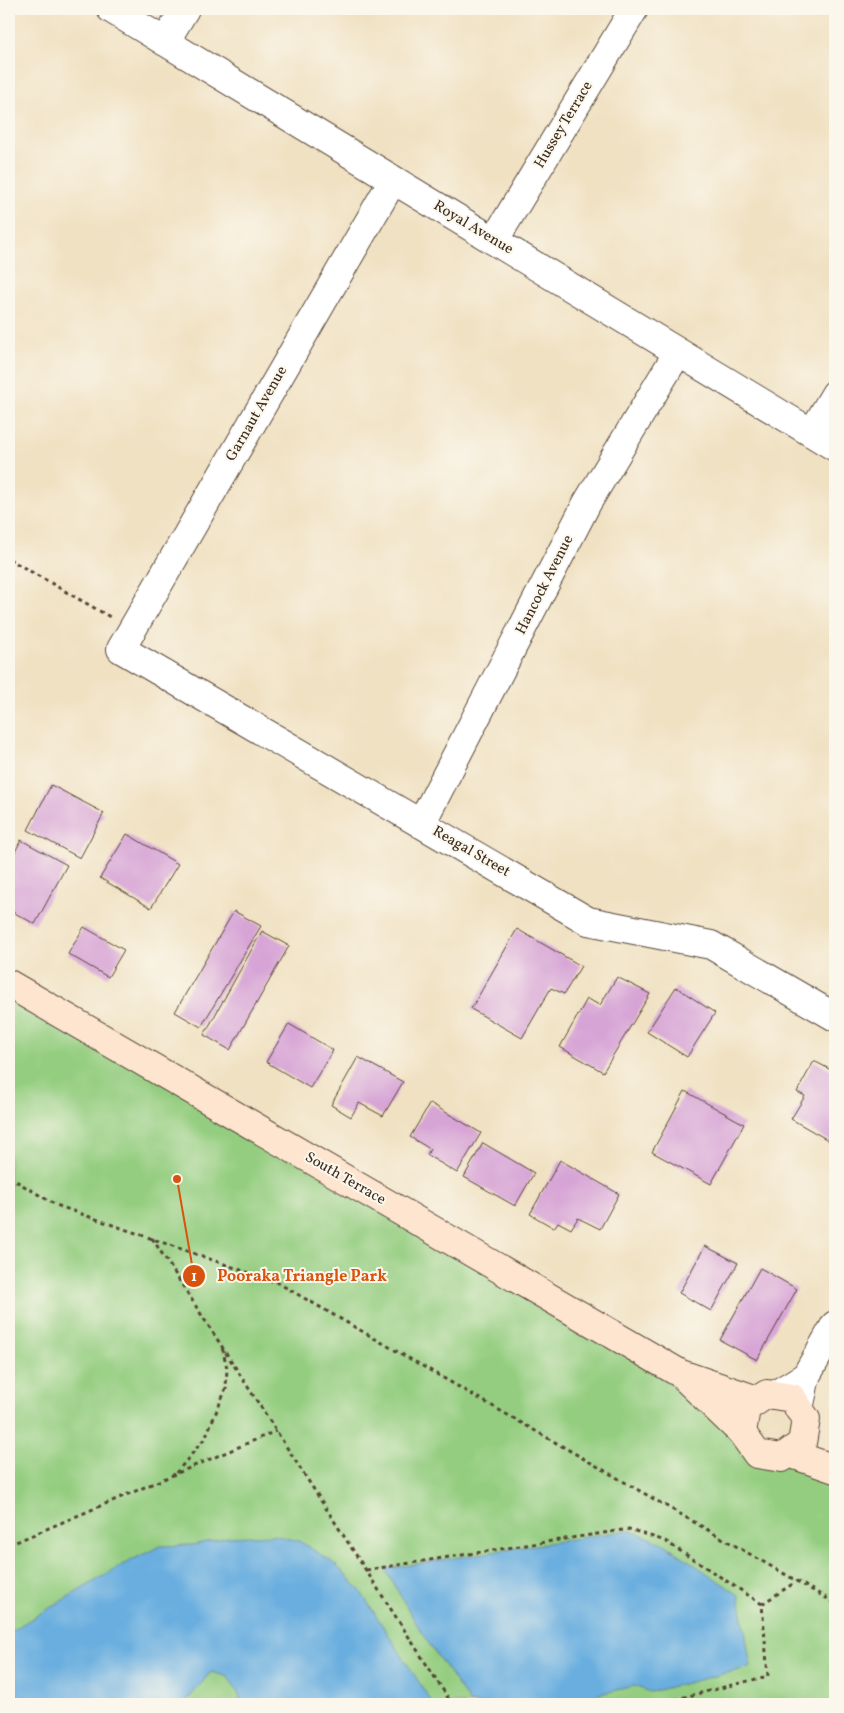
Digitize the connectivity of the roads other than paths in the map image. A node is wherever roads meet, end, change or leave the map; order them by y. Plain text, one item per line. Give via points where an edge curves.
1 (111, 9) edge
2 (186, 9) edge
3 (634, 9) edge
4 (166, 42) junction
5 (393, 180) junction
6 (494, 240) junction
7 (678, 352) junction
8 (835, 394) edge
9 (812, 433) junction
10 (835, 447) edge
11 (126, 639) joint
12 (421, 824) junction
13 (9, 984) edge
14 (835, 1017) edge
15 (835, 1325) edge
16 (681, 1374) junction
17 (806, 1376) junction
18 (766, 1398) junction
19 (802, 1418) junction
20 (742, 1433) junction
21 (789, 1453) junction
22 (835, 1454) edge
23 (835, 1469) edge

1 - 4 street, Royal Avenue
2 - 4 street
3 - 6 street, Hussey Terrace
4 - 5 street, Royal Avenue
5 - 6 street, Royal Avenue
5 - 11 street, Garnaut Avenue
6 - 7 street, Royal Avenue
7 - 9 street, Royal Avenue
7 - 12 street, Hancock Avenue via 587,503
8 - 9 street
9 - 10 street, Royal Avenue
11 - 12 street, Reagal Street
12 - 14 street, Reagal Street via 588,921 711,945
13 - 16 street, South Terrace
15 - 17 street
16 - 18 street, South Terrace
16 - 20 street, South Terrace
17 - 18 street
17 - 19 street
18 - 19 street via 792,1398
18 - 20 street via 746,1408
19 - 21 street via 802,1443
19 - 22 street
20 - 21 street via 757,1454 782,1458
21 - 23 street

